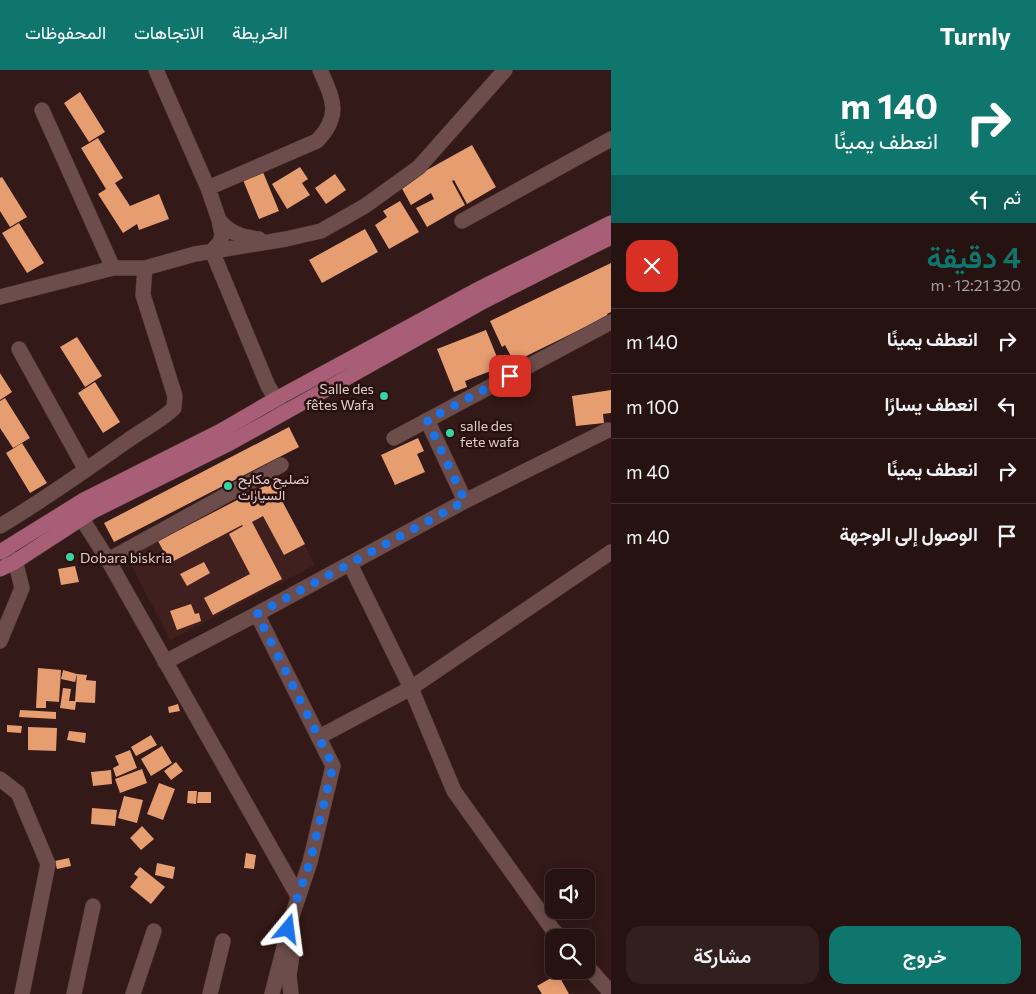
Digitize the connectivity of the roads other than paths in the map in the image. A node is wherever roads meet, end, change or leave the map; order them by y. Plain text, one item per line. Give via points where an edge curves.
1 (156, 70) edge
2 (320, 70) edge
3 (505, 70) edge
4 (42, 110) dead end
5 (611, 139) edge
6 (208, 188) junction
7 (219, 220) junction
8 (462, 220) dead end
9 (611, 223) edge
10 (611, 237) edge
11 (273, 241) junction
12 (212, 251) junction
13 (113, 268) junction
14 (144, 268) junction
15 (0, 297) edge
16 (611, 322) edge
17 (19, 350) dead end
18 (278, 406) junction
19 (427, 420) junction
20 (610, 431) edge
21 (394, 438) dead end
22 (281, 465) dead end
23 (86, 470) junction
24 (465, 501) junction
25 (78, 513) junction
26 (2, 520) edge
27 (611, 552) edge
28 (4, 559) edge
29 (108, 560) junction
30 (350, 564) junction
31 (257, 614) junction
32 (0, 641) edge
33 (165, 662) junction
34 (412, 688) junction
35 (319, 737) junction
36 (0, 779) edge
37 (298, 896) junction
38 (93, 906) dead end
39 (292, 913) junction
40 (552, 929) edge
41 (154, 931) dead end
42 (224, 941) dead end
43 (595, 975) edge
44 (611, 993) edge
45 (22, 994) edge
46 (74, 994) edge
47 (133, 994) edge
48 (210, 994) edge
49 (272, 994) edge
50 (291, 994) edge

1 - 6 street
2 - 6 street via 333,101 328,130 317,140
3 - 11 street via 419,168 366,206 321,231
4 - 13 street
5 - 8 street
6 - 7 street
7 - 11 street via 232,233
7 - 12 street via 222,235
9 - 18 main road via 475,292
10 - 18 main road
11 - 12 street
12 - 14 street
12 - 18 street
13 - 14 street
13 - 15 street
14 - 23 street via 142,295 175,396 174,408 167,416
16 - 19 street
17 - 23 street
18 - 25 main road via 84,500
19 - 21 street
19 - 24 street
20 - 24 street
22 - 29 street
23 - 26 street
24 - 30 street
25 - 28 main road
25 - 29 street
27 - 34 street
28 - 32 street via 20,578 22,588
29 - 33 street
30 - 31 street
30 - 34 street
31 - 33 street
31 - 35 street
33 - 37 street
34 - 35 street
34 - 40 street via 454,791
35 - 37 street via 333,766 310,862
36 - 45 street via 18,793 48,864
37 - 39 street
38 - 46 street
39 - 49 street
39 - 50 street
41 - 47 street
42 - 48 street
43 - 44 street

